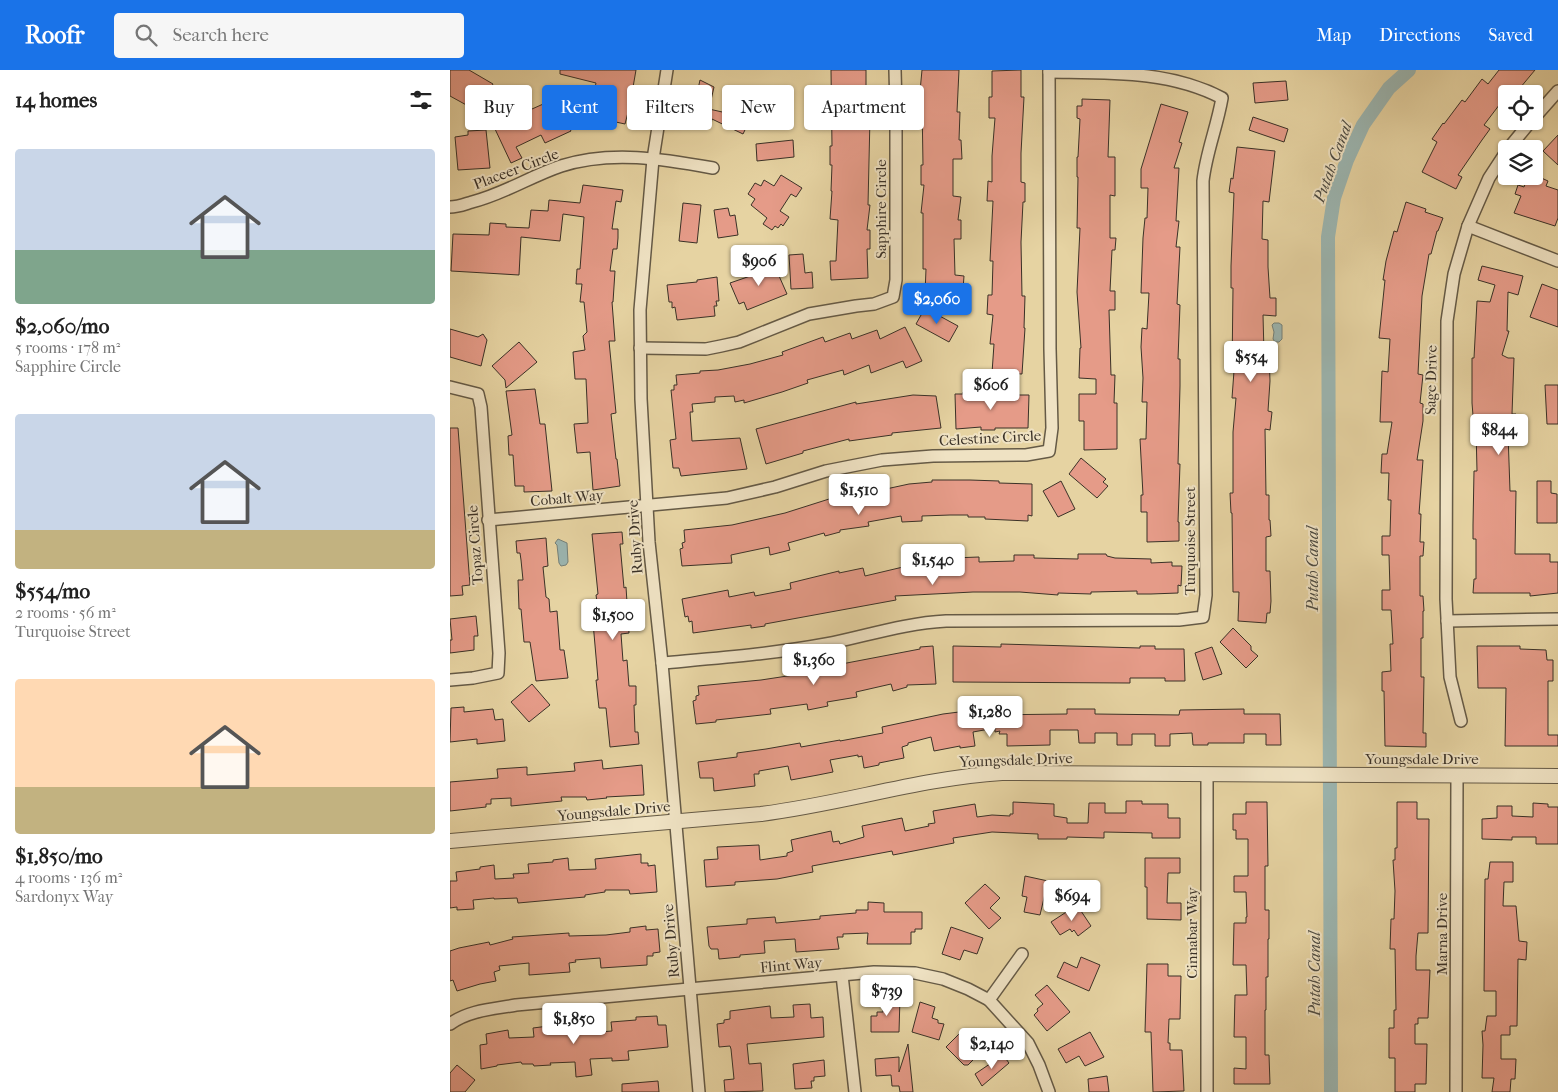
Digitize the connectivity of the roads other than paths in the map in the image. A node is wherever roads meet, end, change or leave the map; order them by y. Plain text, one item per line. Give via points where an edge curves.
1 (667, 70) edge
2 (894, 70) edge
3 (1049, 71) edge
4 (1558, 91) edge
5 (1543, 108) edge
6 (1524, 130) edge
7 (1515, 140) edge
8 (653, 159) junction
9 (1498, 164) edge
10 (713, 168) dead end
11 (450, 207) edge
12 (1468, 226) junction
13 (1558, 261) edge
14 (640, 348) junction
15 (450, 388) edge
16 (648, 506) junction
17 (488, 520) junction
18 (1558, 619) edge
19 (1448, 621) junction
20 (662, 663) junction
21 (450, 680) edge
22 (1461, 721) dead end
23 (1207, 774) junction
24 (1457, 776) junction
25 (1558, 776) edge
26 (676, 822) junction
27 (450, 842) edge
28 (1022, 954) dead end
29 (842, 975) junction
30 (689, 989) junction
31 (989, 1000) junction
32 (450, 1024) edge
33 (699, 1092) edge
34 (855, 1092) edge
35 (1049, 1092) edge
36 (1207, 1092) edge
37 (1456, 1092) edge

1 - 8 street, Ruby Drive
2 - 14 street, Sapphire Circle via 894,297 874,304 809,314 721,346 706,349
3 - 16 street, Celestine Circle via 1052,428 1049,451 1026,455 882,460 826,471 727,498
3 - 20 street, Turquoise Street via 1145,75 1194,84 1222,98 1203,181 1206,595 1203,617 1179,620 920,622 827,644
4 - 5 street
6 - 7 street, Sage Drive
8 - 10 street, Placeer Circle
8 - 11 street, Placeer Circle via 595,158 561,166 490,198
8 - 14 street, Ruby Drive via 640,310
9 - 12 street, Sage Drive
12 - 13 street
12 - 19 street, Sage Drive via 1454,274 1447,321
14 - 16 street, Ruby Drive
15 - 17 street, Topaz Circle via 478,394
16 - 17 street, Cobalt Way
16 - 20 street, Ruby Drive
17 - 21 street, Topaz Circle via 498,673
18 - 19 street
19 - 22 street, Sage Drive via 1450,677
20 - 26 street, Ruby Drive
23 - 24 street, Youngsdale Drive
23 - 26 street, Youngsdale Drive via 979,775 785,811
23 - 36 street, Cinnabar Way
24 - 25 street, Youngsdale Drive
24 - 37 street, Marna Drive
26 - 27 street, Youngsdale Drive
26 - 30 street, Ruby Drive
28 - 31 street
29 - 30 street, Flint Way
29 - 31 street, Flint Way via 915,973 968,988
29 - 34 street
30 - 32 street, Flint Way via 516,1005 472,1013
30 - 33 street, Ruby Drive
31 - 35 street, Flint Way via 1028,1043

